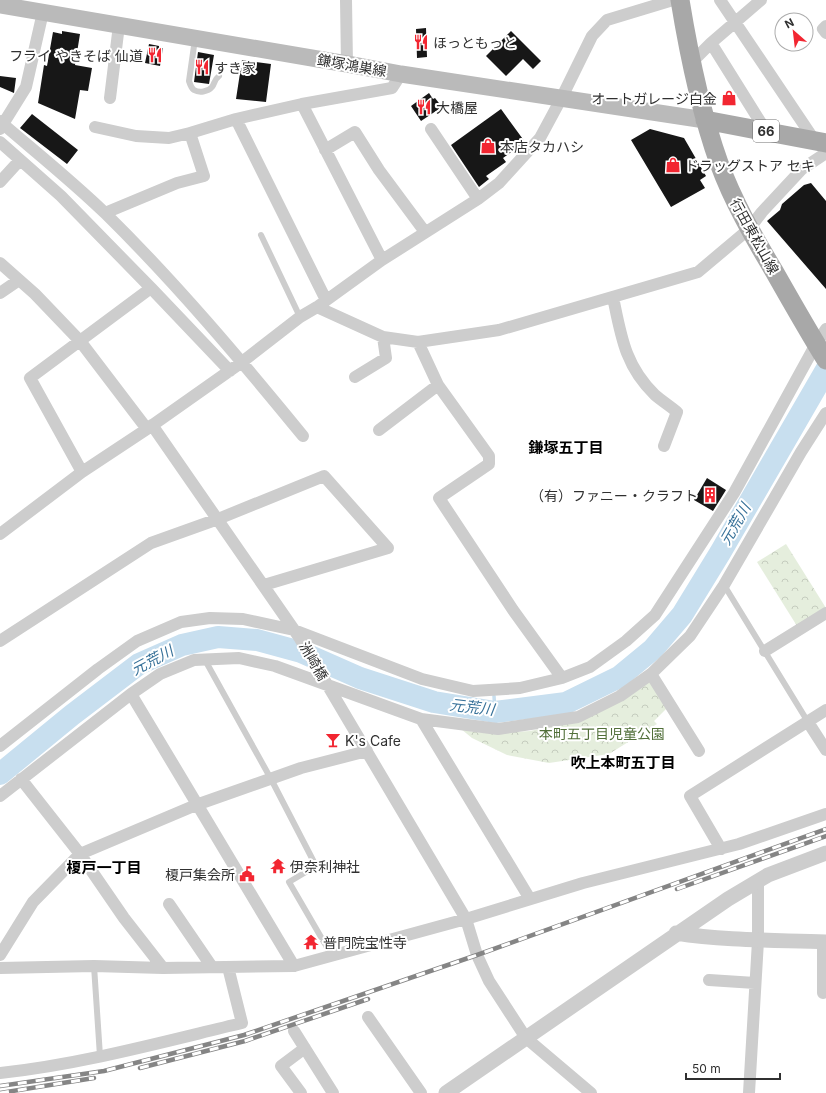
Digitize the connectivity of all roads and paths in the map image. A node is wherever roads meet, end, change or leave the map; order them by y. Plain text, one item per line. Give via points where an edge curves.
1 (346, 0) edge
2 (674, 0) edge
3 (680, 0) edge
4 (720, 0) edge
5 (761, 0) edge
6 (0, 5) edge
7 (43, 12) junction
8 (736, 23) junction
9 (119, 25) junction
10 (826, 26) edge
11 (826, 33) edge
12 (195, 38) junction
13 (711, 44) junction
14 (691, 63) junction
15 (347, 64) junction
16 (401, 74) junction
17 (219, 76) dead end
18 (110, 98) dead end
19 (561, 99) junction
20 (302, 104) junction
21 (236, 119) junction
22 (705, 120) junction
23 (1, 125) edge
24 (95, 127) dead end
25 (431, 129) dead end
26 (766, 132) junction
27 (190, 133) junction
28 (0, 142) edge
29 (822, 145) edge
30 (325, 150) junction
31 (20, 160) junction
32 (0, 182) edge
33 (478, 199) junction
34 (105, 214) junction
35 (750, 229) junction
36 (425, 232) junction
37 (262, 235) dead end
38 (382, 260) junction
39 (0, 263) edge
40 (19, 280) junction
41 (151, 288) junction
42 (0, 293) edge
43 (613, 297) junction
44 (322, 304) junction
45 (300, 317) junction
46 (383, 337) junction
47 (80, 341) junction
48 (418, 342) junction
49 (821, 345) edge
50 (242, 362) junction
51 (230, 370) junction
52 (355, 377) dead end
53 (438, 385) junction
54 (826, 413) edge
55 (150, 427) junction
56 (379, 430) dead end
57 (303, 436) dead end
58 (664, 446) dead end
59 (82, 472) junction
60 (218, 519) junction
61 (0, 534) edge
62 (264, 585) junction
63 (724, 585) junction
64 (826, 613) edge
65 (297, 633) junction
66 (0, 641) edge
67 (765, 651) junction
68 (204, 659) junction
69 (651, 674) junction
70 (562, 678) junction
71 (328, 686) junction
72 (130, 694) junction
73 (826, 710) edge
74 (421, 719) junction
75 (808, 722) junction
76 (0, 746) edge
77 (826, 750) edge
78 (367, 751) junction
79 (699, 751) dead end
80 (21, 779) junction
81 (271, 779) junction
82 (0, 796) edge
83 (196, 805) junction
84 (826, 814) edge
85 (721, 849) junction
86 (826, 852) edge
87 (80, 854) junction
88 (758, 881) junction
89 (530, 898) junction
90 (169, 904) dead end
91 (466, 919) junction
92 (676, 933) junction
93 (758, 941) junction
94 (825, 942) edge
95 (0, 955) edge
96 (332, 956) junction
97 (94, 966) junction
98 (294, 966) junction
99 (212, 967) junction
100 (228, 967) junction
101 (0, 968) edge
102 (163, 968) junction
103 (709, 980) dead end
104 (755, 983) junction
105 (822, 993) dead end
106 (368, 1017) dead end
107 (294, 1031) dead end
108 (526, 1038) junction
109 (305, 1048) junction
110 (100, 1056) junction
111 (0, 1073) edge
112 (301, 1093) edge
113 (333, 1093) edge
114 (421, 1093) edge
115 (446, 1093) edge
116 (591, 1093) edge
117 (749, 1093) edge

1 - 15 street
2 - 19 street via 607,20 592,36
3 - 14 main road, 行田東松山線
4 - 8 street
5 - 8 street
6 - 7 main road, 鎌塚鴻巣線
7 - 9 main road, 鎌塚鴻巣線
7 - 23 street via 26,87
8 - 13 street
8 - 29 street
9 - 12 main road, 鎌塚鴻巣線
9 - 18 street
10 - 11 street via 823,29
12 - 15 main road, 鎌塚鴻巣線
12 - 17 lane via 189,81 191,87 205,92 213,86 214,80
13 - 14 street
13 - 26 street
14 - 22 main road, 行田東松山線
15 - 16 main road, 鎌塚鴻巣線
16 - 19 main road, 鎌塚鴻巣線
16 - 20 street via 392,88
19 - 22 main road, 鎌塚鴻巣線
19 - 33 street via 540,138 499,183
20 - 21 street
20 - 30 street
21 - 27 street
21 - 44 street
22 - 26 main road, 66
22 - 35 main road, 行田東松山線 via 733,197
23 - 34 street
24 - 27 street via 136,136 169,138
25 - 33 street
26 - 29 main road, 66
27 - 34 street via 204,176 178,183
28 - 31 street
29 - 35 street
30 - 36 street via 355,132 379,170
30 - 38 street
31 - 32 street
31 - 41 street via 61,196
33 - 36 street
34 - 50 street via 169,279
35 - 43 street via 698,272
35 - 49 main road, 行田東松山線
36 - 38 street
37 - 45 lane
38 - 44 street
39 - 40 street, 洲崎橋
40 - 42 street
40 - 47 street, 洲崎橋
41 - 47 street
41 - 51 street
43 - 48 street via 499,330
43 - 58 street via 621,339 628,358 656,395 677,412
44 - 45 street
44 - 46 street
45 - 50 street
46 - 48 street
46 - 52 street via 386,358
47 - 55 street, 洲崎橋
47 - 59 street via 30,378
48 - 53 street
49 - 70 street via 734,494 655,615 626,641 590,667
50 - 51 street
50 - 57 street
51 - 55 street
53 - 56 street
53 - 70 street via 489,456 489,464 439,498 513,610
54 - 63 street
55 - 59 street
55 - 60 street, 洲崎橋
59 - 61 street
60 - 62 street, 洲崎橋
60 - 62 street via 324,476 388,548
60 - 66 street via 151,543
62 - 65 street, 洲崎橋
63 - 67 lane
63 - 69 street via 690,636
64 - 67 street
65 - 70 street via 422,679 473,691 520,688
65 - 71 street, 洲崎橋
65 - 76 street via 243,619 210,618 181,622 137,640
67 - 75 lane
68 - 71 street via 246,659 275,666
68 - 72 street via 194,660 160,674
68 - 81 lane
69 - 74 street via 620,696 578,717 498,729
69 - 79 street
71 - 74 street
71 - 78 street, 洲崎橋
72 - 80 street
72 - 83 street
73 - 75 street
74 - 89 street
75 - 77 street
75 - 85 street via 690,796
78 - 81 street via 301,768
78 - 91 street, 洲崎橋
80 - 82 street
80 - 87 street
81 - 83 street
81 - 96 lane via 316,866 289,882
83 - 87 street
83 - 98 street
84 - 85 street
85 - 89 street
86 - 88 street
87 - 95 street via 33,902
87 - 102 street via 124,918
88 - 92 street
88 - 93 street
89 - 91 street
90 - 99 street
91 - 96 street
91 - 108 street, 洲崎橋 via 479,960 489,981
92 - 93 street via 704,938
92 - 108 street
93 - 94 street
93 - 104 street
94 - 105 street
96 - 98 street
97 - 101 street
97 - 102 street
97 - 110 lane
98 - 100 street
99 - 100 street
99 - 102 street
100 - 110 street via 242,1023
103 - 104 street
104 - 117 street
106 - 114 street
107 - 109 street
108 - 115 street
108 - 116 street, 洲崎橋
109 - 112 street via 282,1066
109 - 113 street
110 - 111 street

